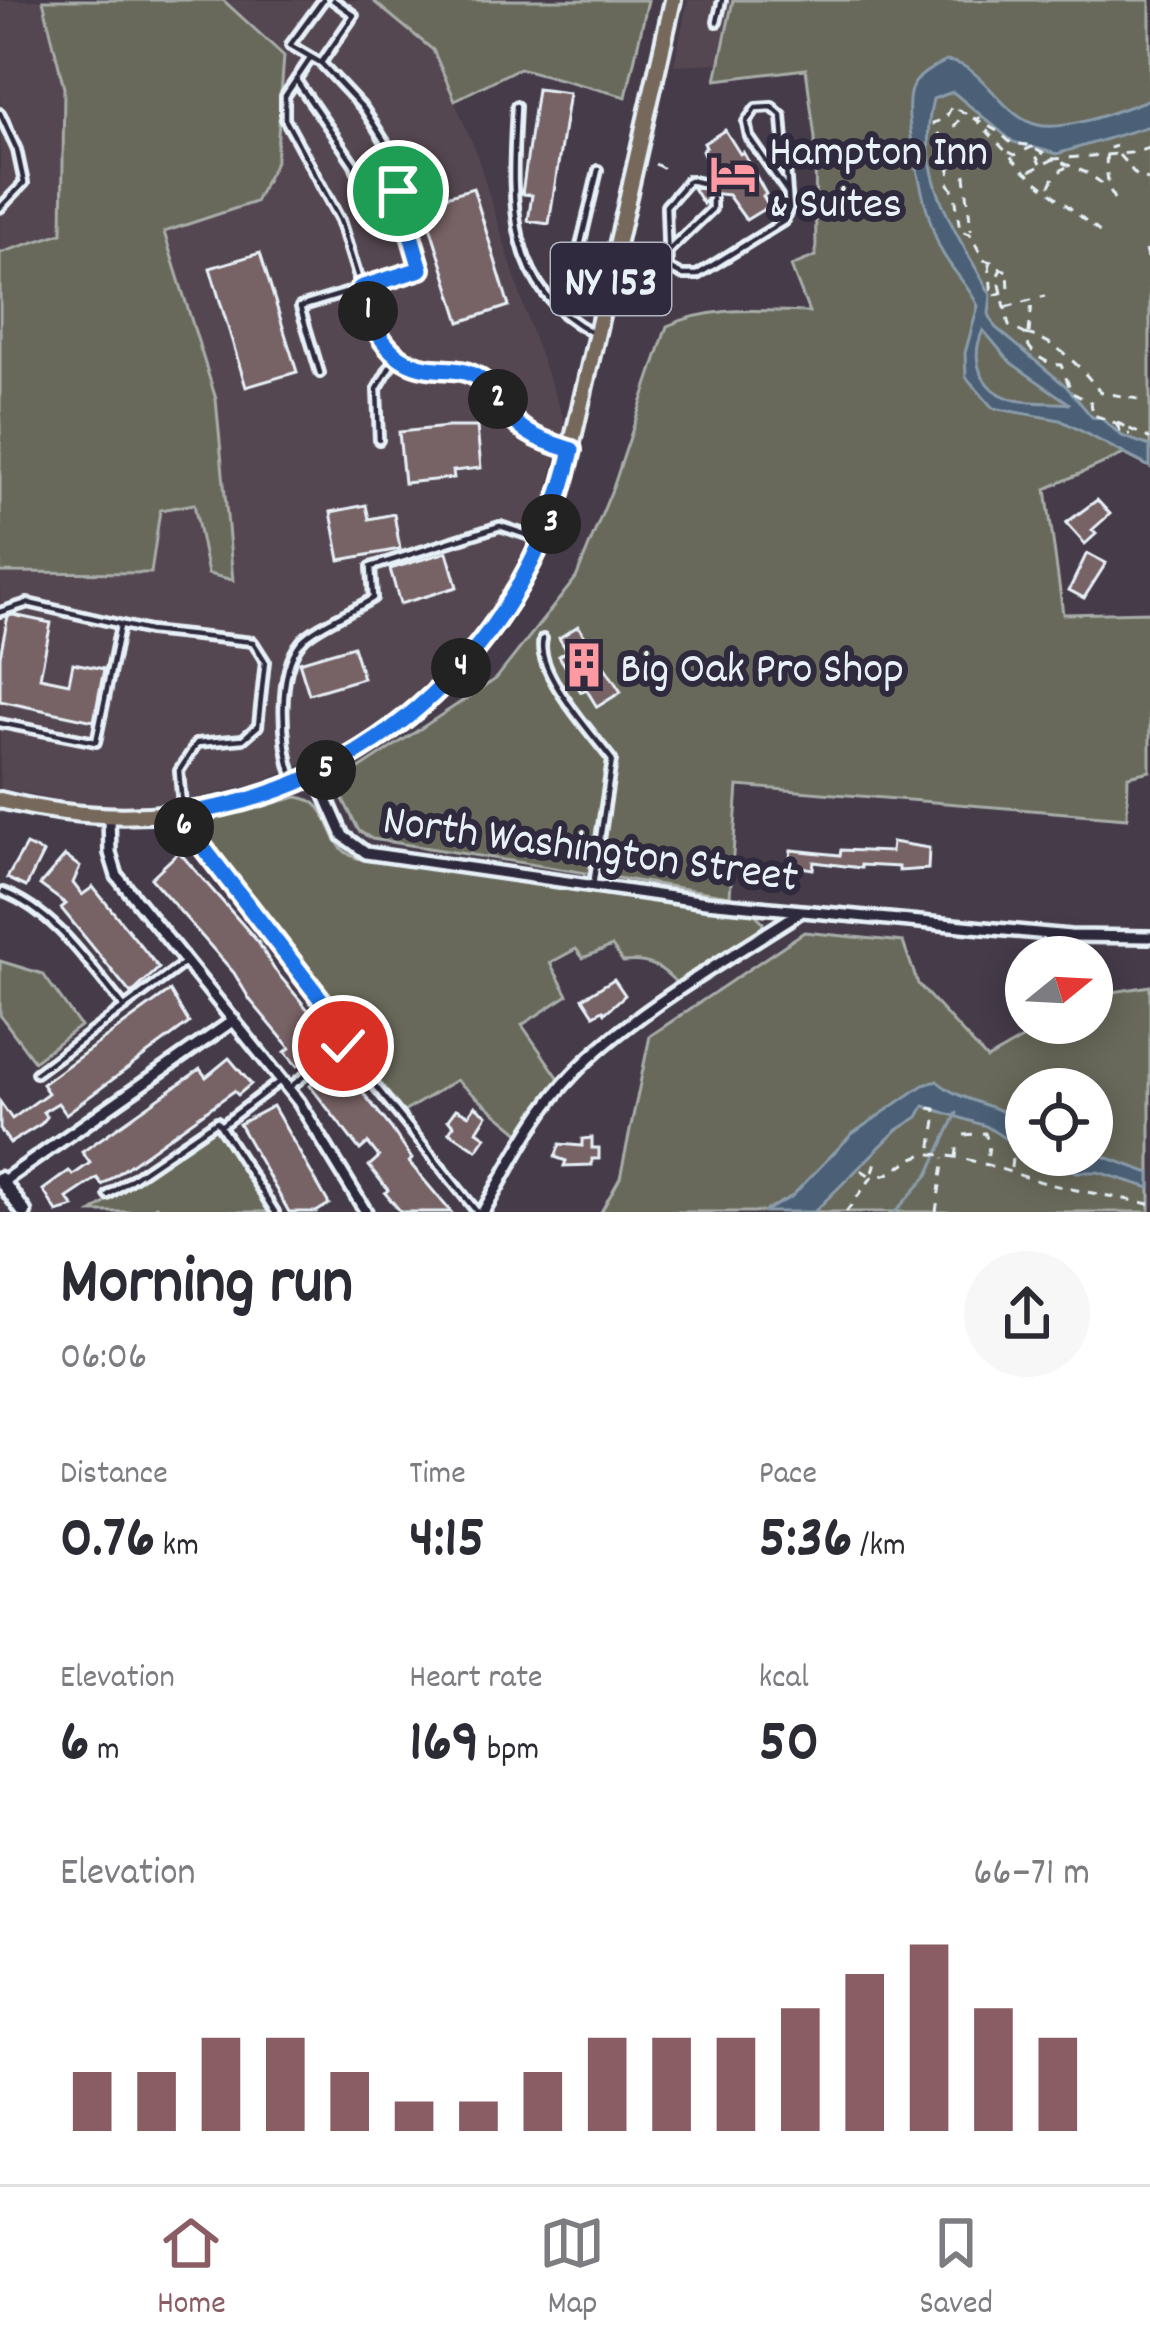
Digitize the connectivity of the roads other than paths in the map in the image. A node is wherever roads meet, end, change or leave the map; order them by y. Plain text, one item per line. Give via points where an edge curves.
1 (322, 0) edge
2 (333, 0) edge
3 (673, 0) edge
4 (722, 0) edge
5 (717, 22) dead end
6 (310, 59) junction
7 (321, 63) junction
8 (296, 80) junction
9 (516, 106) dead end
10 (0, 113) edge
11 (598, 170) dead end
12 (702, 183) dead end
13 (788, 193) junction
14 (712, 199) dead end
15 (368, 201) dead end
16 (0, 208) edge
17 (667, 253) junction
18 (668, 268) junction
19 (360, 288) junction
20 (608, 290) junction
21 (564, 314) junction
22 (598, 336) junction
23 (396, 356) junction
24 (320, 373) dead end
25 (379, 440) dead end
26 (572, 450) junction
27 (544, 541) junction
28 (0, 612) edge
29 (120, 625) junction
30 (543, 639) dead end
31 (0, 723) edge
32 (316, 775) junction
33 (295, 784) junction
34 (0, 800) edge
35 (180, 814) junction
36 (109, 818) junction
37 (593, 886) junction
38 (3, 892) edge
39 (800, 912) junction
40 (1150, 938) edge
41 (187, 961) junction
42 (125, 1007) junction
43 (234, 1020) junction
44 (343, 1046) junction
45 (36, 1073) dead end
46 (285, 1084) junction
47 (222, 1124) junction
48 (1, 1180) edge
49 (108, 1195) dead end
50 (23, 1212) edge
51 (274, 1212) edge
52 (367, 1212) edge
53 (480, 1212) edge

1 - 6 lane via 290,45
2 - 7 lane via 354,15
3 - 20 main road, NY 153
4 - 5 lane
6 - 7 lane
6 - 8 lane
7 - 19 lane via 387,145 421,269
8 - 15 lane via 354,164
8 - 19 lane via 285,118 335,208
9 - 21 lane via 512,214 526,260
10 - 16 lane via 24,183
11 - 21 lane
12 - 17 lane via 689,180 666,206
13 - 13 lane via 782,116 756,108 748,137
13 - 18 lane via 784,221 706,270 682,275
14 - 17 lane via 712,209
17 - 18 lane
18 - 20 lane via 648,289
19 - 23 lane via 374,329
19 - 24 lane via 300,307
20 - 22 main road, NY 153
21 - 22 lane
22 - 26 main road, NY 153
23 - 25 lane via 377,389
23 - 26 lane via 423,368 466,370 530,435
26 - 27 main road, NY 153
27 - 32 main road, NY 153 via 495,627 444,686 391,731
27 - 33 lane via 500,526 371,567 373,598 302,640 291,662 282,721
28 - 29 lane via 28,604
29 - 31 lane via 96,742
29 - 35 lane via 253,642 265,661 258,726 243,739 197,743 179,771
30 - 37 lane via 539,652 550,675 611,760
32 - 33 main road, NY 153
32 - 37 street, North Washington Street via 344,836 366,853
33 - 35 main road, NY 153
34 - 36 main road, NY 153
35 - 36 main road, NY 153
35 - 44 lane via 330,1011
36 - 41 street via 117,876
37 - 39 street, North Washington Street
38 - 42 lane via 47,917
39 - 40 street, North Washington Street
39 - 53 street via 577,1070
41 - 42 lane
41 - 43 street
42 - 45 lane
43 - 46 street
43 - 48 street
44 - 46 lane
44 - 53 lane
46 - 47 lane
46 - 52 street
47 - 49 lane via 212,1123
47 - 51 lane
48 - 50 main road

